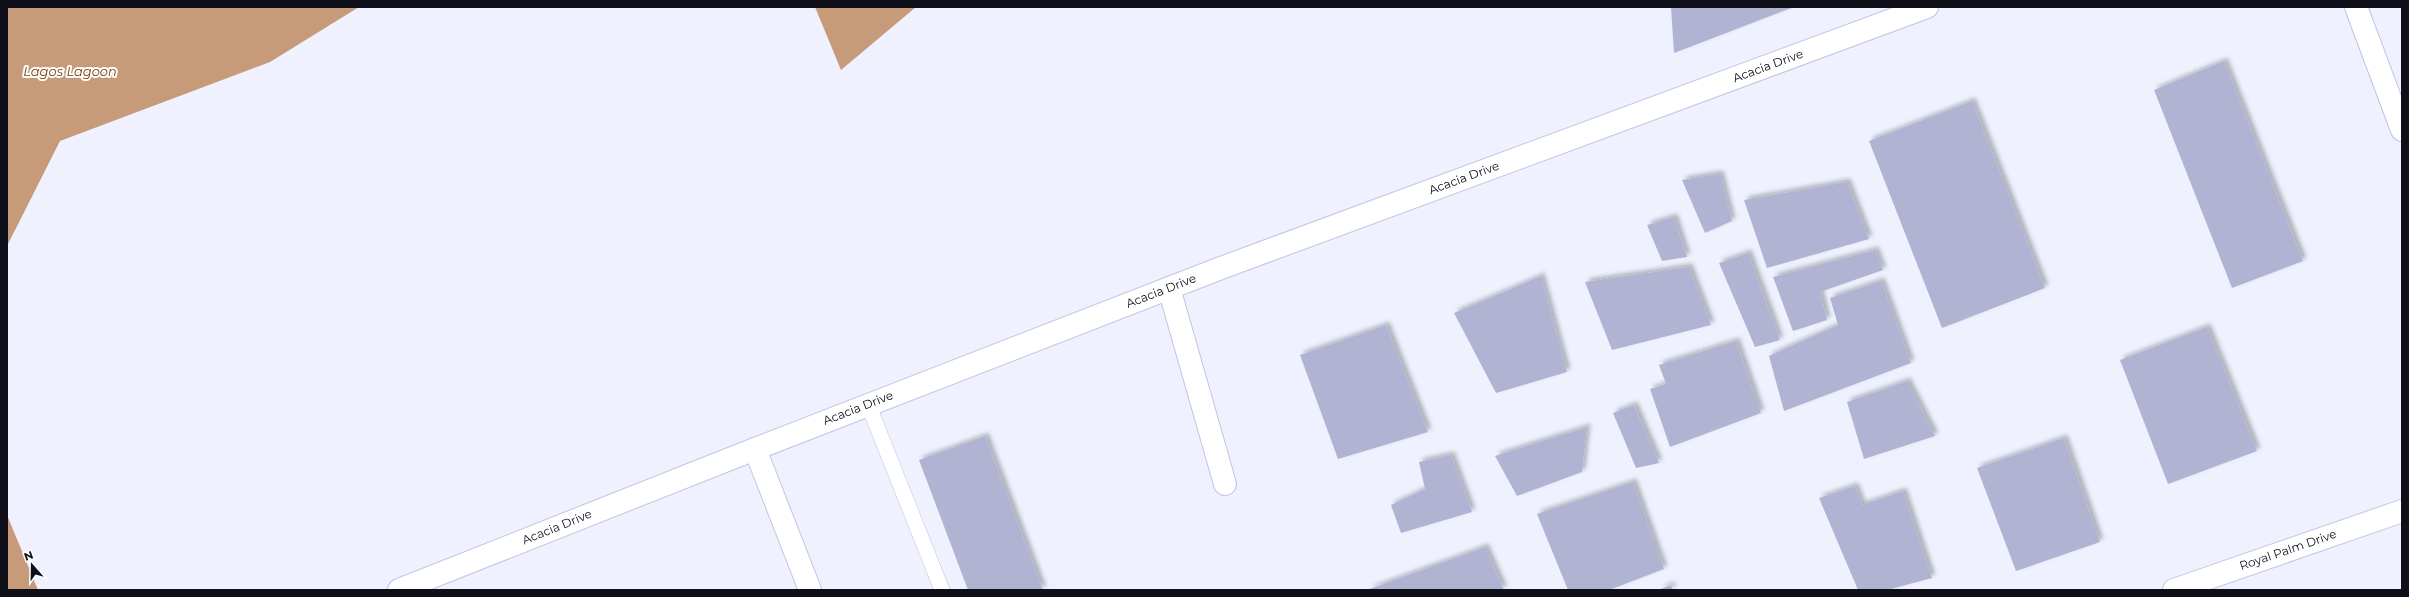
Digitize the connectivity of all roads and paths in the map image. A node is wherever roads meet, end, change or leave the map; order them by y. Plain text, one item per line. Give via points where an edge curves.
1 (1927, 7) edge
2 (2356, 7) edge
3 (2402, 130) edge
4 (1169, 288) junction
5 (868, 404) junction
6 (755, 448) junction
7 (1225, 484) dead end
8 (2402, 511) edge
9 (399, 590) edge
10 (810, 590) edge
11 (942, 590) edge
12 (2174, 590) edge

1 - 4 street, Acacia Drive
2 - 3 street
4 - 5 street, Acacia Drive
4 - 7 street
5 - 6 street, Acacia Drive
5 - 11 lane
6 - 9 street, Acacia Drive
6 - 10 street
8 - 12 street, Royal Palm Drive

